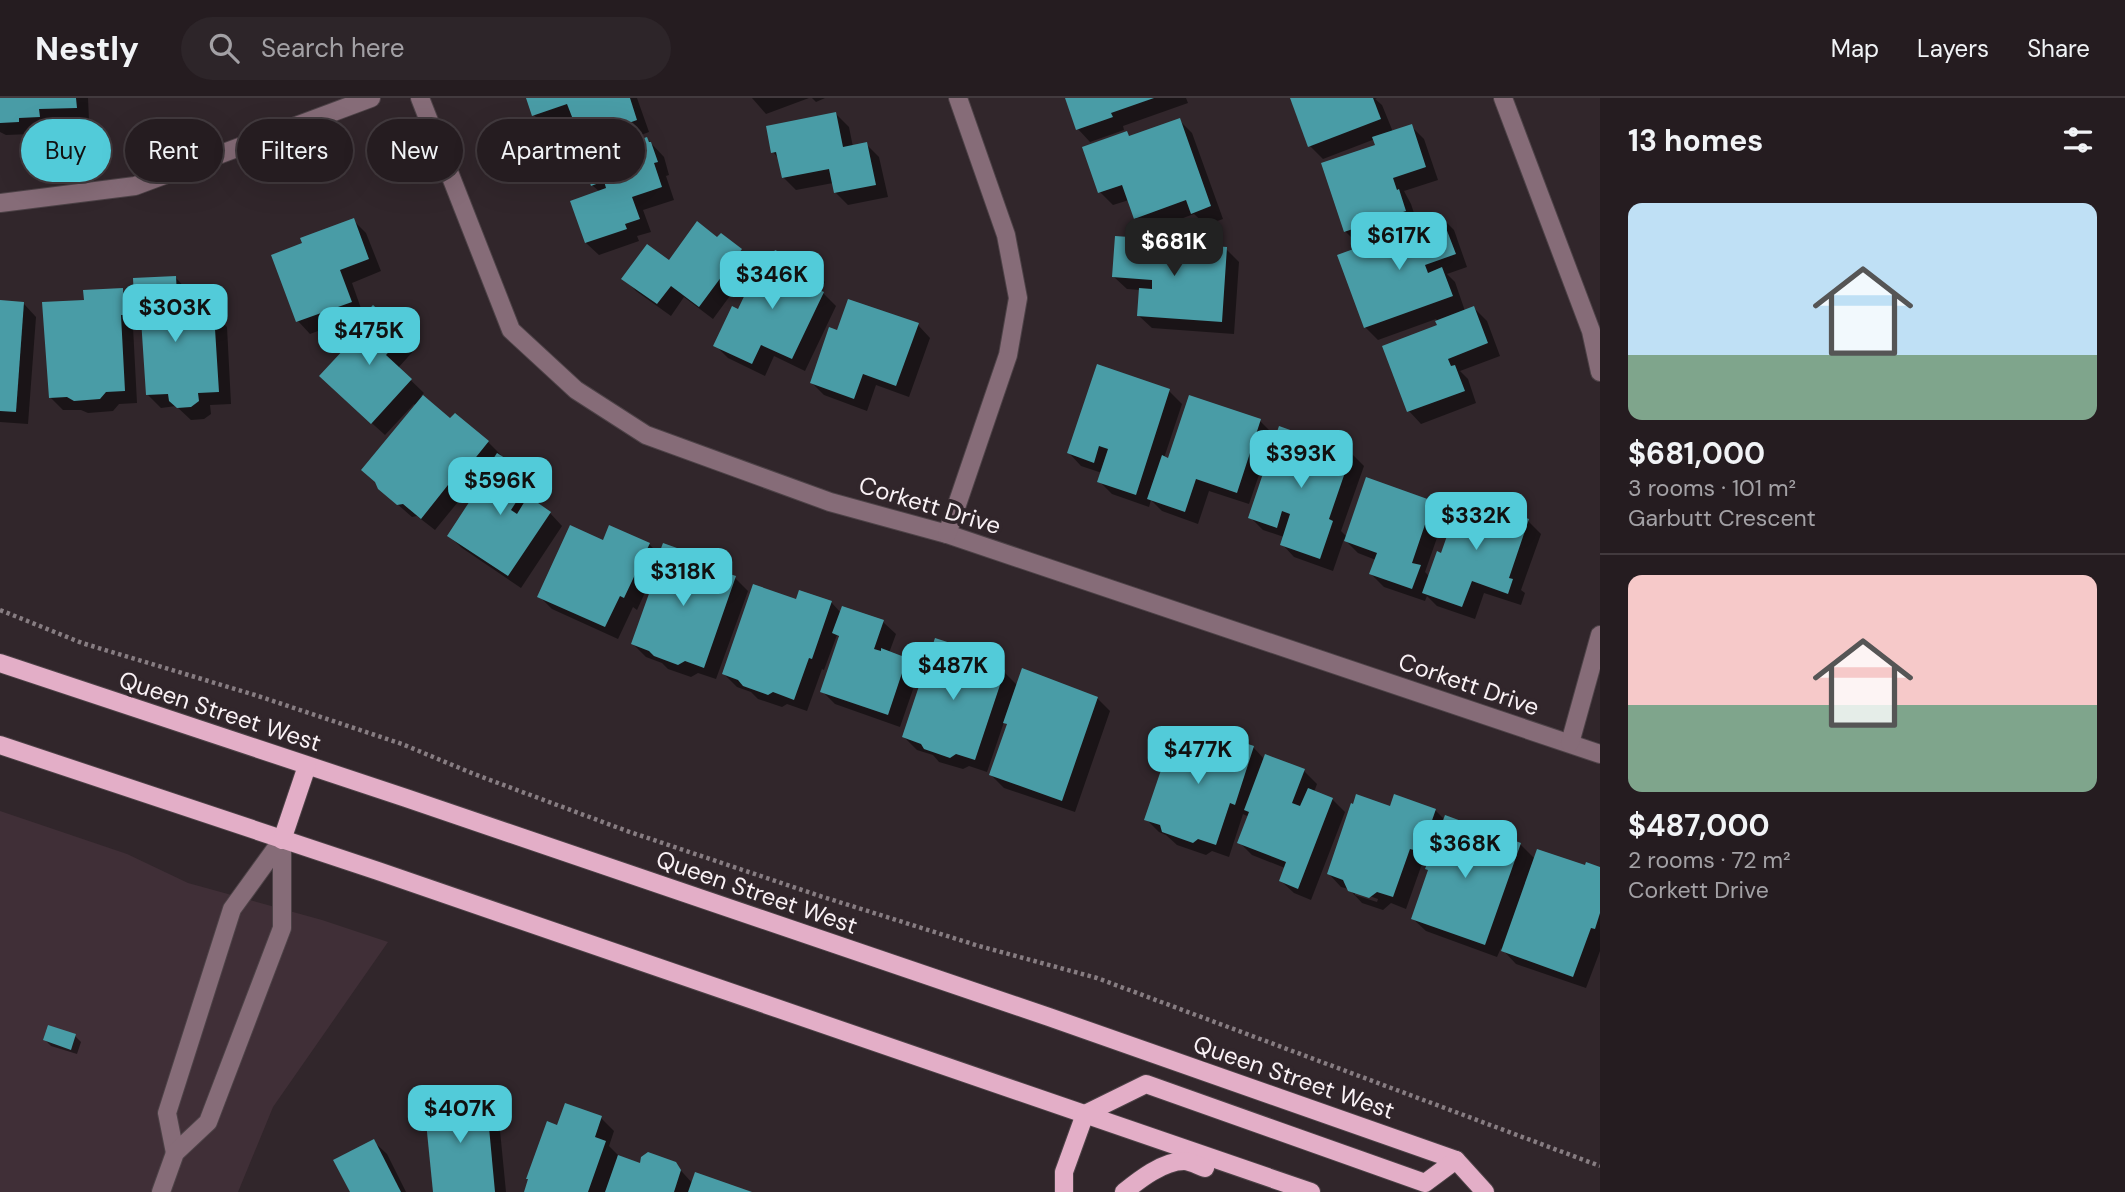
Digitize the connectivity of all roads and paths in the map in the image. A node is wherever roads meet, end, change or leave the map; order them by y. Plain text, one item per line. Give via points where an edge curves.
1 (371, 98) edge
2 (420, 98) edge
3 (958, 98) edge
4 (1503, 98) edge
5 (0, 203) edge
6 (1600, 372) edge
7 (947, 534) junction
8 (0, 610) edge
9 (1600, 635) edge
10 (0, 663) edge
11 (1570, 743) junction
12 (0, 745) edge
13 (1600, 754) edge
14 (307, 766) junction
15 (282, 839) junction
16 (1085, 1114) junction
17 (175, 1153) junction
18 (1456, 1160) junction
19 (1600, 1166) edge
20 (161, 1192) edge
21 (1064, 1192) edge
22 (1124, 1192) edge
23 (1274, 1192) edge
24 (1311, 1192) edge
25 (1485, 1192) edge

1 - 5 street via 135,186
2 - 7 street, Corkett Drive via 511,330 576,390 646,435 830,502
3 - 7 street via 1006,235 1018,298 1008,355
4 - 6 street via 1591,331
7 - 11 street, Corkett Drive
8 - 19 path via 82,643 402,744 627,831 979,946 1097,978
9 - 11 street
10 - 14 main road, Queen Street West
11 - 13 street, Corkett Drive
12 - 15 main road
14 - 15 main road
14 - 18 main road, Queen Street West
15 - 16 main road
15 - 17 street via 232,909 167,1113
15 - 17 street via 282,928 208,1122
16 - 18 main road via 1146,1084 1425,1183
16 - 21 main road via 1063,1171
16 - 24 main road
17 - 20 street
18 - 25 main road, Queen Street West
22 - 23 main road via 1143,1176 1184,1161

